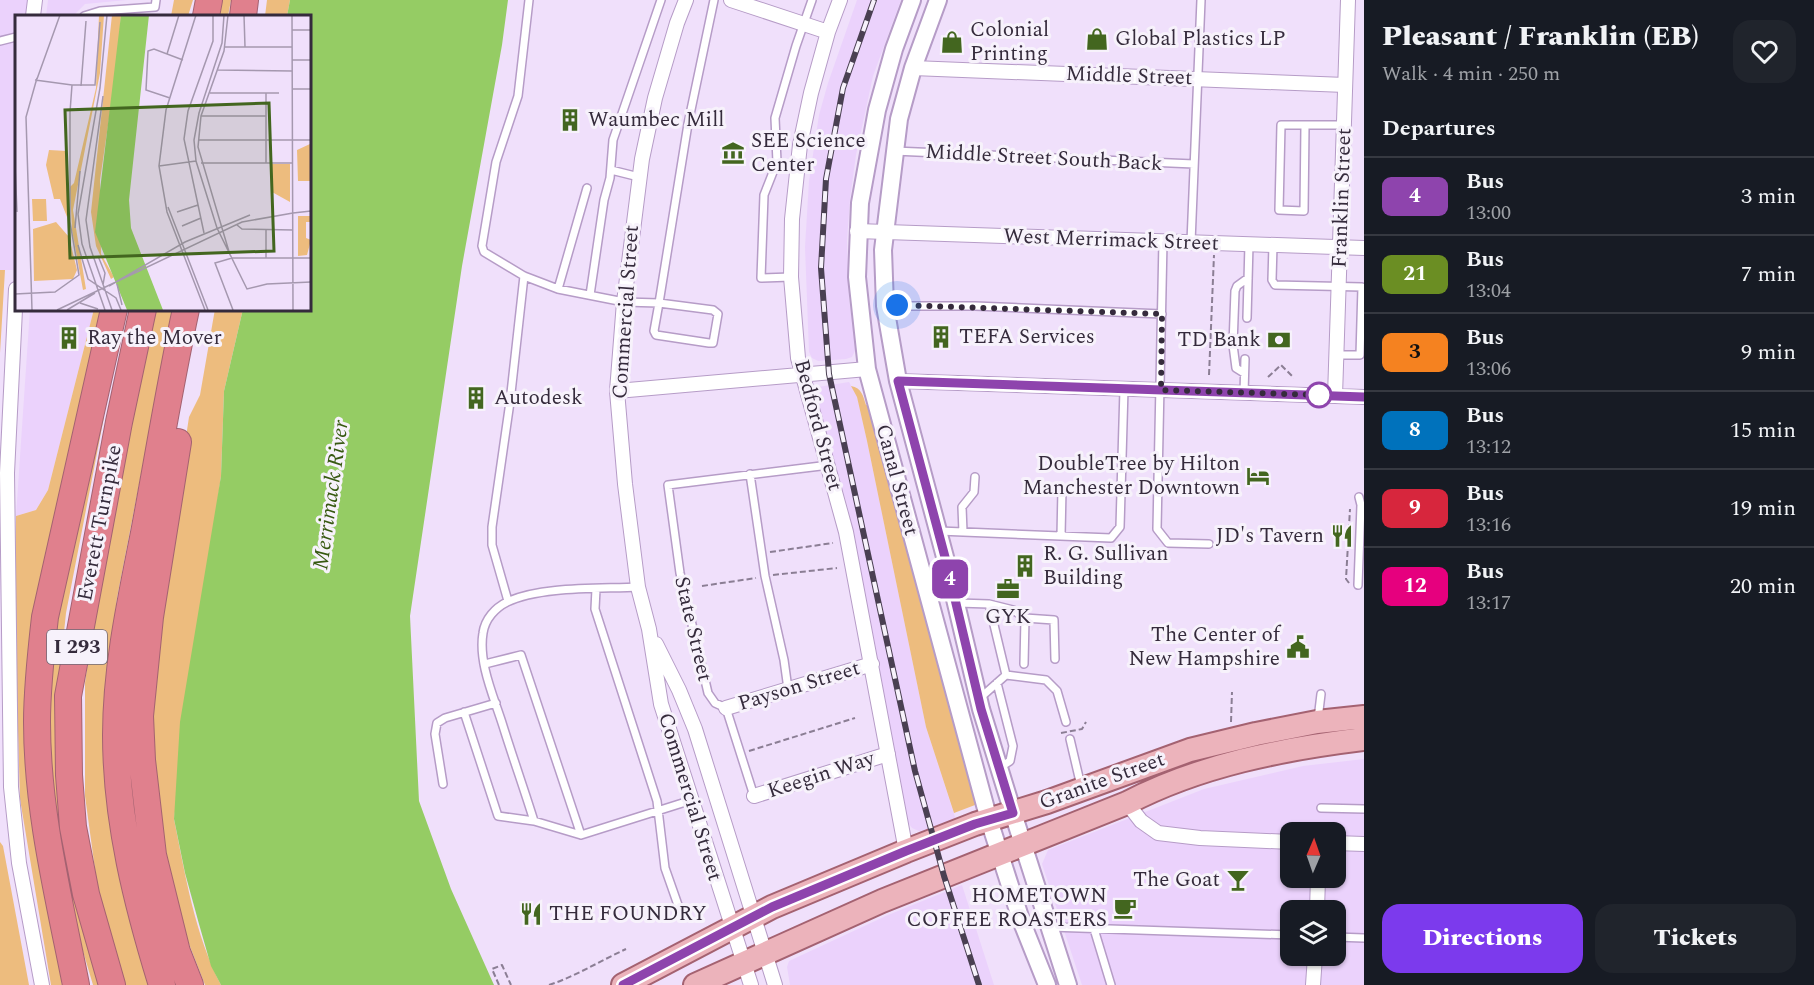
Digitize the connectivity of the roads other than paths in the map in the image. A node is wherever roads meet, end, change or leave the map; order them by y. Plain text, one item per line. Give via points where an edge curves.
1 (35, 0) edge
2 (209, 0) edge
3 (245, 0) edge
4 (529, 0) edge
5 (661, 0) edge
6 (686, 0) edge
7 (714, 0) edge
8 (731, 0) edge
9 (812, 0) edge
10 (840, 0) edge
11 (912, 0) edge
12 (938, 0) edge
13 (1201, 0) edge
14 (1348, 0) edge
15 (155, 4) edge
16 (33, 15) edge
17 (87, 15) edge
18 (206, 15) edge
19 (243, 15) edge
20 (804, 24) junction
21 (828, 32) junction
22 (15, 37) edge
23 (0, 41) edge
24 (913, 68) junction
25 (1198, 79) junction
26 (1345, 85) junction
27 (1344, 125) junction
28 (1305, 126) junction
29 (894, 151) junction
30 (1194, 164) junction
31 (611, 170) junction
32 (639, 177) junction
33 (587, 188) dead end
34 (857, 231) junction
35 (885, 232) junction
36 (1163, 241) junction
37 (1191, 242) junction
38 (1249, 244) junction
39 (1273, 245) junction
40 (1340, 247) junction
41 (1364, 248) edge
42 (524, 276) junction
43 (791, 277) junction
44 (1248, 278) junction
45 (1339, 286) junction
46 (558, 289) junction
47 (590, 295) junction
48 (624, 302) junction
49 (658, 303) junction
50 (885, 306) junction
51 (15, 309) edge
52 (114, 310) edge
53 (143, 310) edge
54 (186, 310) edge
55 (202, 310) edge
56 (1162, 314) junction
57 (1247, 318) dead end
58 (1336, 355) junction
59 (1245, 359) dead end
60 (867, 369) junction
61 (1245, 373) junction
62 (802, 375) junction
63 (898, 381) junction
64 (1124, 389) junction
65 (1161, 390) junction
66 (617, 391) junction
67 (1244, 393) junction
68 (1335, 396) junction
69 (1364, 397) edge
70 (829, 465) junction
71 (750, 474) junction
72 (975, 477) dead end
73 (1062, 489) dead end
74 (1359, 497) dead end
75 (938, 531) junction
76 (963, 532) junction
77 (1061, 536) junction
78 (1209, 544) dead end
79 (1358, 585) dead end
80 (638, 587) junction
81 (596, 590) junction
82 (508, 601) junction
83 (955, 603) junction
84 (989, 604) junction
85 (1025, 618) junction
86 (649, 629) junction
87 (1055, 659) dead end
88 (485, 664) junction
89 (872, 664) junction
90 (1024, 664) dead end
91 (1006, 675) junction
92 (997, 683) junction
93 (788, 689) junction
94 (1321, 694) dead end
95 (979, 699) junction
96 (496, 703) junction
97 (726, 708) junction
98 (464, 712) junction
99 (1364, 717) edge
100 (1066, 722) dead end
101 (1317, 722) junction
102 (1070, 739) dead end
103 (1364, 739) edge
104 (1314, 746) junction
105 (888, 754) junction
106 (999, 768) junction
107 (443, 784) dead end
108 (1082, 789) junction
109 (754, 796) joint
110 (692, 800) junction
111 (1127, 803) junction
112 (1322, 808) dead end
113 (658, 809) junction
114 (1364, 809) edge
115 (1013, 813) junction
116 (989, 820) junction
117 (534, 821) junction
118 (580, 835) junction
119 (1280, 842) edge
120 (1346, 843) edge
121 (1023, 844) junction
122 (1364, 844) edge
123 (906, 851) junction
124 (1000, 853) junction
125 (678, 905) dead end
126 (753, 916) junction
127 (1050, 927) junction
128 (732, 928) junction
129 (1094, 929) junction
130 (1280, 935) edge
131 (1346, 937) edge
132 (1364, 938) edge
133 (765, 953) junction
134 (743, 962) junction
135 (1314, 966) edge
136 (42, 985) edge
137 (76, 985) edge
138 (112, 985) edge
139 (162, 985) edge
140 (190, 985) edge
141 (623, 985) edge
142 (695, 985) edge
143 (751, 985) edge
144 (775, 985) edge
145 (1047, 985) edge
146 (1068, 985) edge
147 (1111, 985) edge
148 (1313, 985) edge

1 - 16 street
2 - 18 highway
3 - 19 highway
4 - 42 lane via 518,96 496,162 482,246 484,252
5 - 31 lane via 613,140
6 - 32 street, Commercial Street via 655,98
7 - 49 lane via 688,124
8 - 20 street
9 - 20 lane
10 - 21 street, Bedford Street
11 - 34 street, Canal Street via 877,110
12 - 24 street, Canal Street
13 - 25 lane
14 - 26 street, Franklin Street
15 - 17 lane
20 - 21 street
20 - 43 lane via 775,118 777,162 763,205 761,278
21 - 43 street, Bedford Street via 800,145
22 - 23 lane
24 - 25 street, Middle Street
24 - 29 street, Canal Street
25 - 26 street, Middle Street
25 - 30 lane
26 - 27 street, Franklin Street
27 - 28 lane
27 - 40 street, Franklin Street
28 - 28 lane via 1281,125 1278,210 1304,211
29 - 30 lane, Middle Street South Back
29 - 35 street, Canal Street
30 - 37 lane
31 - 32 lane
31 - 47 lane
32 - 48 street, Commercial Street
33 - 46 lane
34 - 35 street, West Merrimack Street
34 - 60 street, Canal Street via 857,277
35 - 36 street, West Merrimack Street
35 - 50 street, Canal Street
36 - 37 street, West Merrimack Street
36 - 56 lane
37 - 38 street, West Merrimack Street
38 - 39 street, West Merrimack Street
38 - 44 lane
39 - 40 street, West Merrimack Street
39 - 45 lane via 1275,285
40 - 41 street, West Merrimack Street
40 - 45 street, Franklin Street
42 - 46 lane
42 - 82 lane via 492,527 492,545
43 - 62 street, Bedford Street
44 - 57 lane
44 - 61 lane via 1235,291 1233,345 1236,368
45 - 58 street, Franklin Street
45 - 58 lane via 1362,287 1360,356
46 - 47 lane
47 - 48 lane
48 - 49 lane
48 - 66 street, Commercial Street
49 - 49 lane via 713,310 718,314 713,343 656,335
50 - 56 lane
50 - 63 street, Canal Street
51 - 136 street via 7,473 11,788 19,863
52 - 137 highway via 45,617 39,669 37,723 43,807
53 - 138 highway, Everett Turnpike / I 293 via 118,422 68,696 74,827 86,894
54 - 139 highway, I 293 via 124,643 116,736 131,873
55 - 140 highway via 150,617 140,716 153,855 177,952
56 - 65 lane
58 - 68 street, Franklin Street
59 - 61 lane
60 - 62 street
60 - 116 street, Canal Street
61 - 67 lane
62 - 66 street
62 - 70 street, Bedford Street
63 - 64 street
63 - 75 street, Canal Street
64 - 65 street
64 - 77 lane via 1120,527 1111,538
65 - 67 street
65 - 78 lane via 1158,530 1168,543
66 - 80 street, Commercial Street
67 - 68 street
68 - 69 street
70 - 71 lane
70 - 89 street, Bedford Street
71 - 93 lane
71 - 97 lane, State Street via 668,485 680,573 708,693
72 - 76 lane via 974,492 962,507
73 - 77 lane
74 - 79 lane
75 - 76 lane
75 - 83 street, Canal Street
76 - 77 lane
80 - 81 lane
80 - 86 street, Commercial Street
81 - 82 lane via 544,592
81 - 113 lane via 595,609
82 - 88 lane via 497,607 485,625
83 - 84 lane
83 - 95 street, Canal Street
84 - 85 lane via 1013,610
84 - 91 lane
85 - 87 lane via 1054,620
85 - 90 lane
86 - 110 street, Commercial Street via 661,704
86 - 126 street, Commercial Street via 694,729
88 - 96 lane
88 - 118 lane via 521,655
89 - 93 street, Payson Street
89 - 105 street, Bedford Street
91 - 92 lane
91 - 100 lane via 1046,681 1058,691
92 - 95 lane
92 - 106 lane via 1013,746 1010,761
93 - 97 street, Payson Street
94 - 101 lane
95 - 106 street, Canal Street
96 - 98 lane
96 - 117 lane
97 - 109 lane, State Street
98 - 107 lane via 437,723 435,734
98 - 117 lane via 498,816
99 - 101 main road, Granite Street
101 - 104 lane
101 - 108 main road, Granite Street via 1190,750
102 - 108 lane
103 - 104 main road, Granite Street
104 - 111 main road, Granite Street via 1245,759 1194,774
105 - 109 street, Keegin Way
105 - 123 street, Bedford Street
106 - 115 street, Canal Street
108 - 115 main road, Granite Street
110 - 113 lane
110 - 128 street, Commercial Street
111 - 119 street via 1141,821 1158,833
111 - 121 main road, Granite Street
112 - 114 lane
113 - 118 lane
113 - 125 lane via 665,868
115 - 116 main road, Granite Street
115 - 121 street, Canal Street
116 - 123 main road, Granite Street
116 - 124 street, Canal Street
117 - 118 lane
120 - 122 street
121 - 124 main road, Granite Street
121 - 127 street, Canal Street
123 - 126 main road, Granite Street
124 - 133 main road, Granite Street
124 - 145 street, Canal Street
126 - 128 main road, Granite Street
126 - 133 street, Commercial Street
127 - 129 lane
127 - 146 street, Canal Street
128 - 134 street, Commercial Street
128 - 141 main road, Granite Street
129 - 130 lane
129 - 147 lane
131 - 132 lane
133 - 134 main road, Granite Street
133 - 144 street, Commercial Street
134 - 142 main road, Granite Street
134 - 143 street, Commercial Street
135 - 148 street

